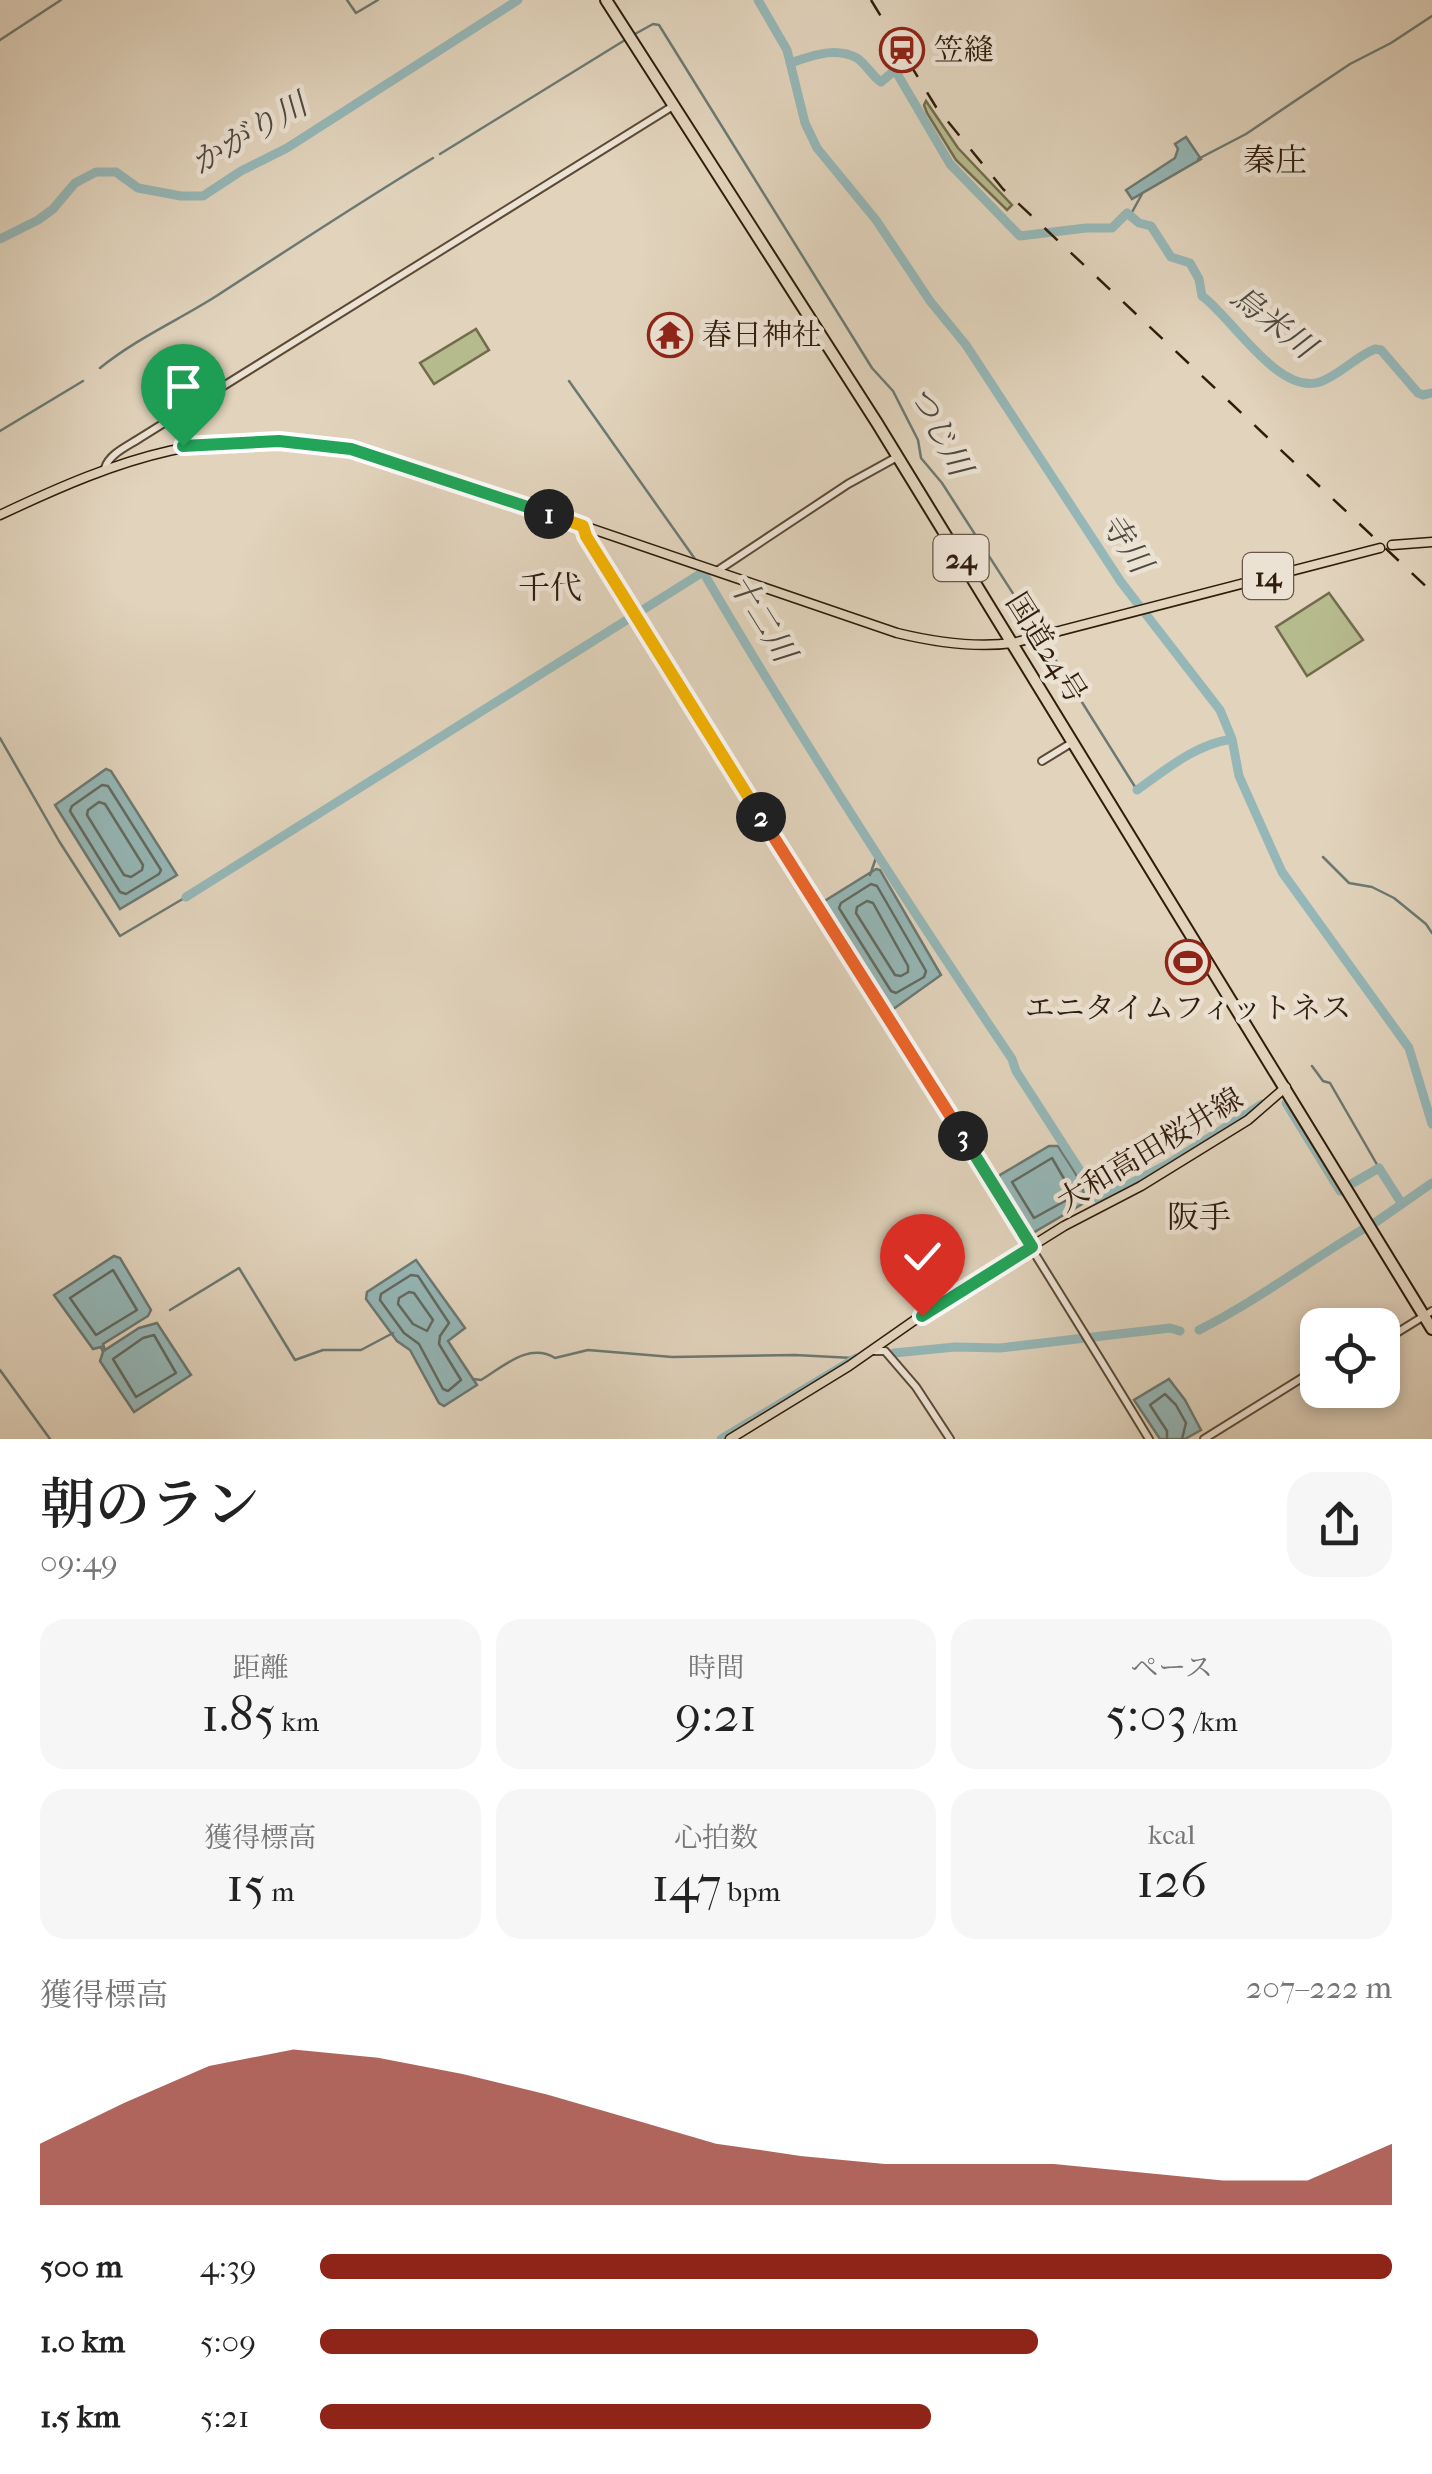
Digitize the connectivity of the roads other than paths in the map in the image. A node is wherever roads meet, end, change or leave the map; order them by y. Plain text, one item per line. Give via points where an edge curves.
1 (606, 0) edge
2 (674, 105) junction
3 (898, 456) junction
4 (105, 468) junction
5 (0, 515) edge
6 (583, 526) junction
7 (1432, 542) edge
8 (1392, 545) dead end
9 (1380, 548) dead end
10 (717, 571) junction
11 (1013, 643) junction
12 (1074, 742) junction
13 (1042, 761) dead end
14 (1286, 1087) junction
15 (1032, 1247) junction
16 (1428, 1313) edge
17 (1432, 1329) edge
18 (1400, 1331) edge
19 (870, 1352) junction
20 (1300, 1379) edge
21 (730, 1439) edge
22 (950, 1439) edge
23 (1149, 1439) edge
24 (1204, 1439) edge

1 - 2 highway, 国道24号 / 24
2 - 3 highway, 国道24号 / 24
2 - 4 street via 136,440
3 - 10 street
3 - 11 highway, 国道24号 / 24
4 - 5 main road, 14
4 - 6 main road, 14 via 201,444 328,445
6 - 10 main road, 14
6 - 15 street
7 - 8 main road
9 - 11 main road, 14
10 - 11 main road, 14 via 920,638
11 - 12 highway, 国道24号 / 24
12 - 13 street
12 - 14 highway, 国道24号 / 24
14 - 15 main road, 大和高田桜井線 via 1234,1128
14 - 16 highway, 国道24号 / 24
15 - 19 main road, 大和高田桜井線
15 - 23 street
16 - 17 highway, 国道24号 / 24
16 - 18 street
19 - 21 main road, 大和高田桜井線
19 - 22 street via 884,1352 898,1364
20 - 24 street

